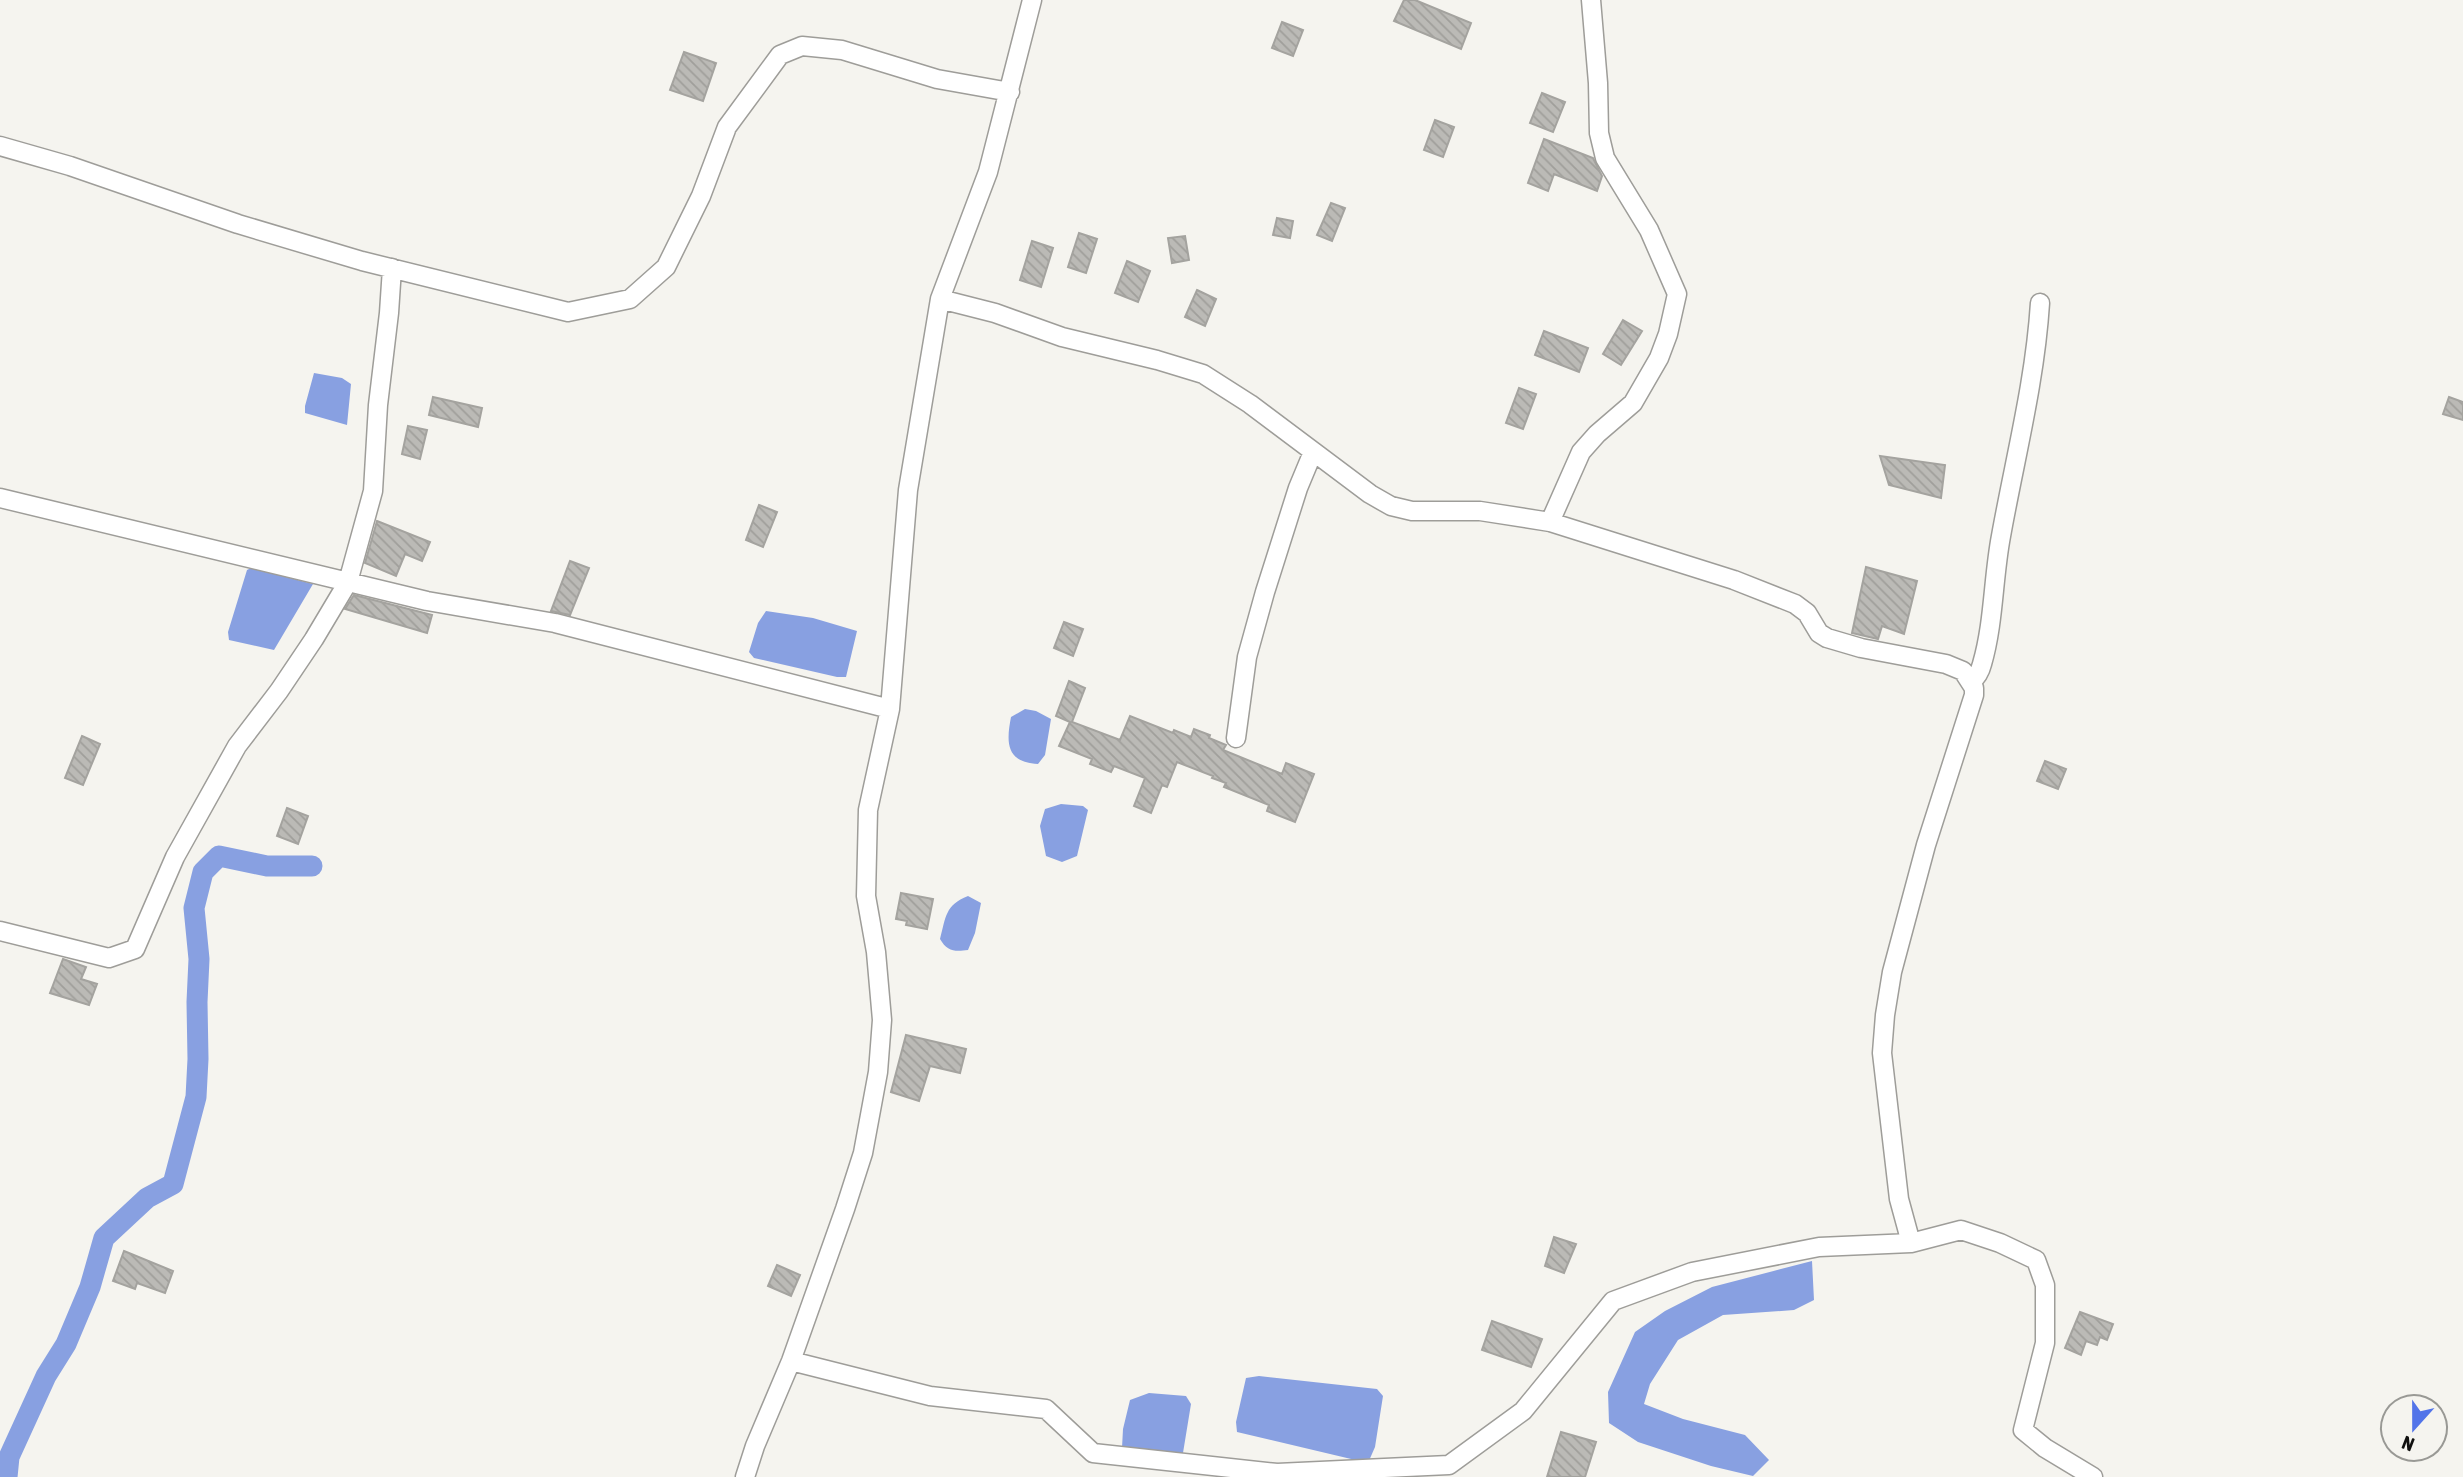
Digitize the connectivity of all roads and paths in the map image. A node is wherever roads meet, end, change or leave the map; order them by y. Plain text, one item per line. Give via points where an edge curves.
1 (1032, 0) edge
2 (1591, 0) edge
3 (1010, 92) junction
4 (0, 146) edge
5 (391, 268) junction
6 (940, 299) junction
7 (2040, 303) dead end
8 (1313, 452) junction
9 (0, 498) edge
10 (1550, 522) junction
11 (348, 582) junction
12 (1971, 682) junction
13 (890, 709) junction
14 (1236, 738) dead end
15 (0, 931) edge
16 (1911, 1243) junction
17 (791, 1361) junction
18 (745, 1477) edge
19 (2093, 1477) edge

1 - 3 street
2 - 10 street via 1599,133 1605,158 1649,230 1677,294 1659,358 1633,403 1581,452
3 - 5 street via 937,79 842,51 802,46 780,55 727,127 701,196 666,267 629,299 568,312
3 - 6 street via 988,172
4 - 5 street
5 - 11 street via 373,491
6 - 8 street via 1203,374
6 - 13 street via 908,490
7 - 12 street via 2037,353 2000,540 1989,630 1982,665
8 - 10 street via 1391,506 1412,511 1480,511
8 - 14 street via 1247,657
9 - 11 street
10 - 12 street via 1734,580 1795,604 1827,638 1946,664 1963,671
11 - 13 street via 427,601 555,622
11 - 15 street via 300,660 237,746 175,857 135,949 109,958
12 - 16 street via 1974,695 1926,845 1885,1015 1882,1053 1899,1199
13 - 17 street via 868,810 866,896 882,1020 878,1072 863,1153
16 - 17 street via 1819,1247 1692,1272 1613,1301 1523,1411 1449,1465 1278,1473 1093,1453 1046,1409 930,1396
16 - 19 street via 1961,1230 2036,1260 2045,1285 2045,1343 2023,1430
17 - 18 street

